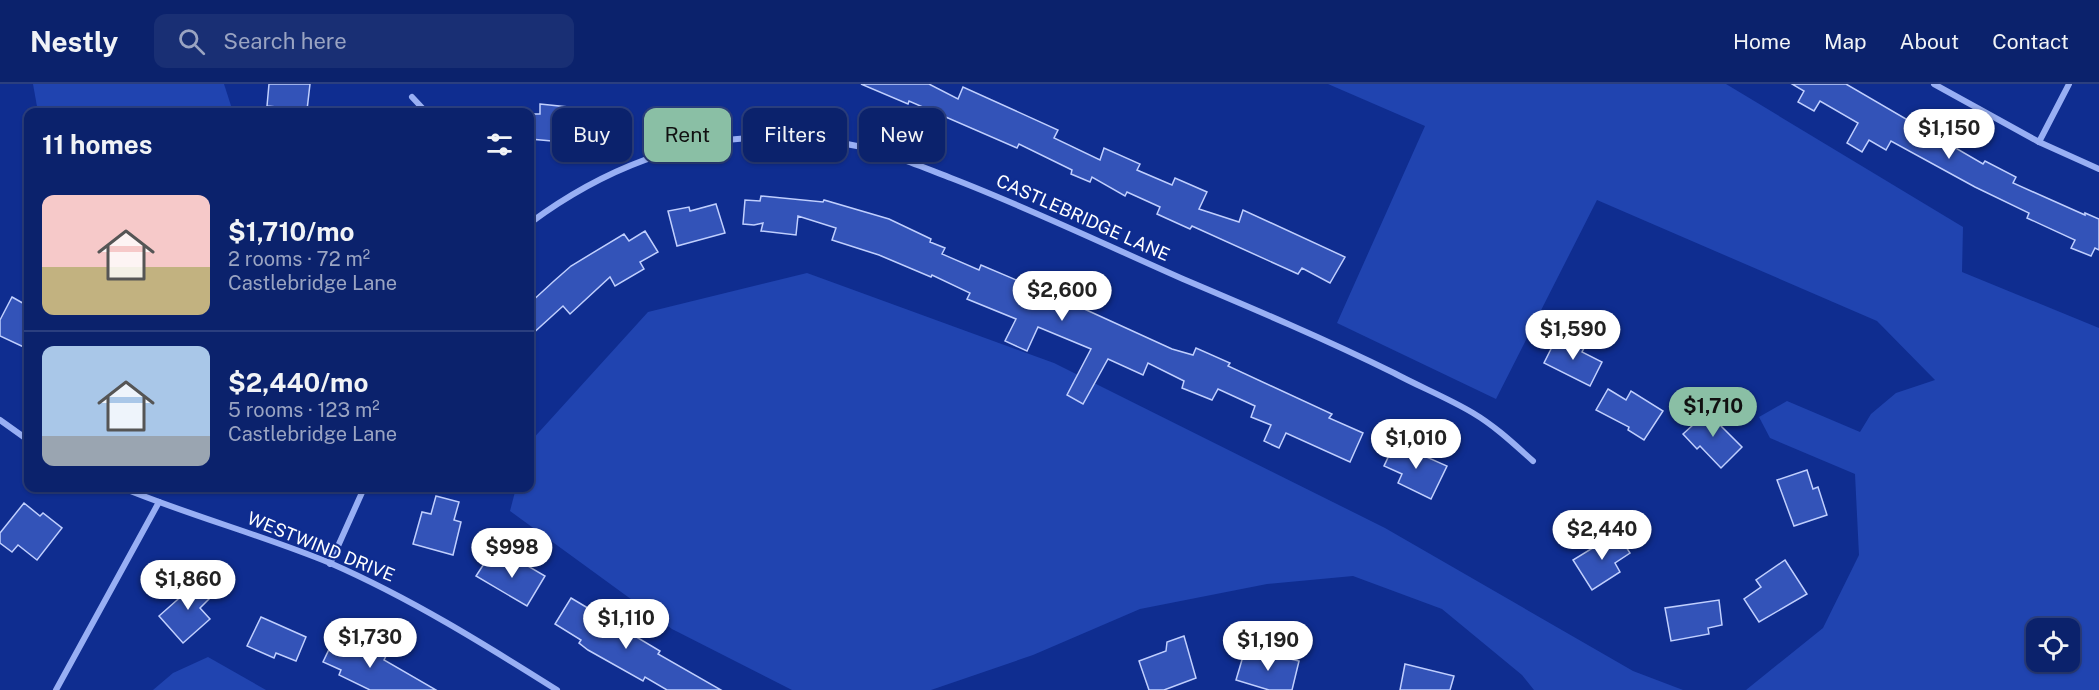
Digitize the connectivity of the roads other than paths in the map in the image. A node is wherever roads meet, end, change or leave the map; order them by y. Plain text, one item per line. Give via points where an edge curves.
1 (1934, 84) edge
2 (2069, 84) edge
3 (412, 97) dead end
4 (422, 108) edge
5 (2039, 142) junction
6 (2099, 169) edge
7 (534, 220) edge
8 (0, 420) edge
9 (24, 437) edge
10 (1533, 461) dead end
11 (133, 492) edge
12 (362, 492) edge
13 (159, 502) junction
14 (330, 564) junction
15 (56, 690) edge
16 (557, 690) edge

1 - 5 street
2 - 5 street
3 - 4 street
5 - 6 street
7 - 10 street, CASTLEBRIDGE LANE via 606,175 682,148 772,138 857,146 998,196 1350,352 1474,413
8 - 9 street
11 - 13 street, WESTWIND DRIVE
12 - 14 street
13 - 14 street, WESTWIND DRIVE
13 - 15 street
14 - 16 street, WESTWIND DRIVE via 404,598

